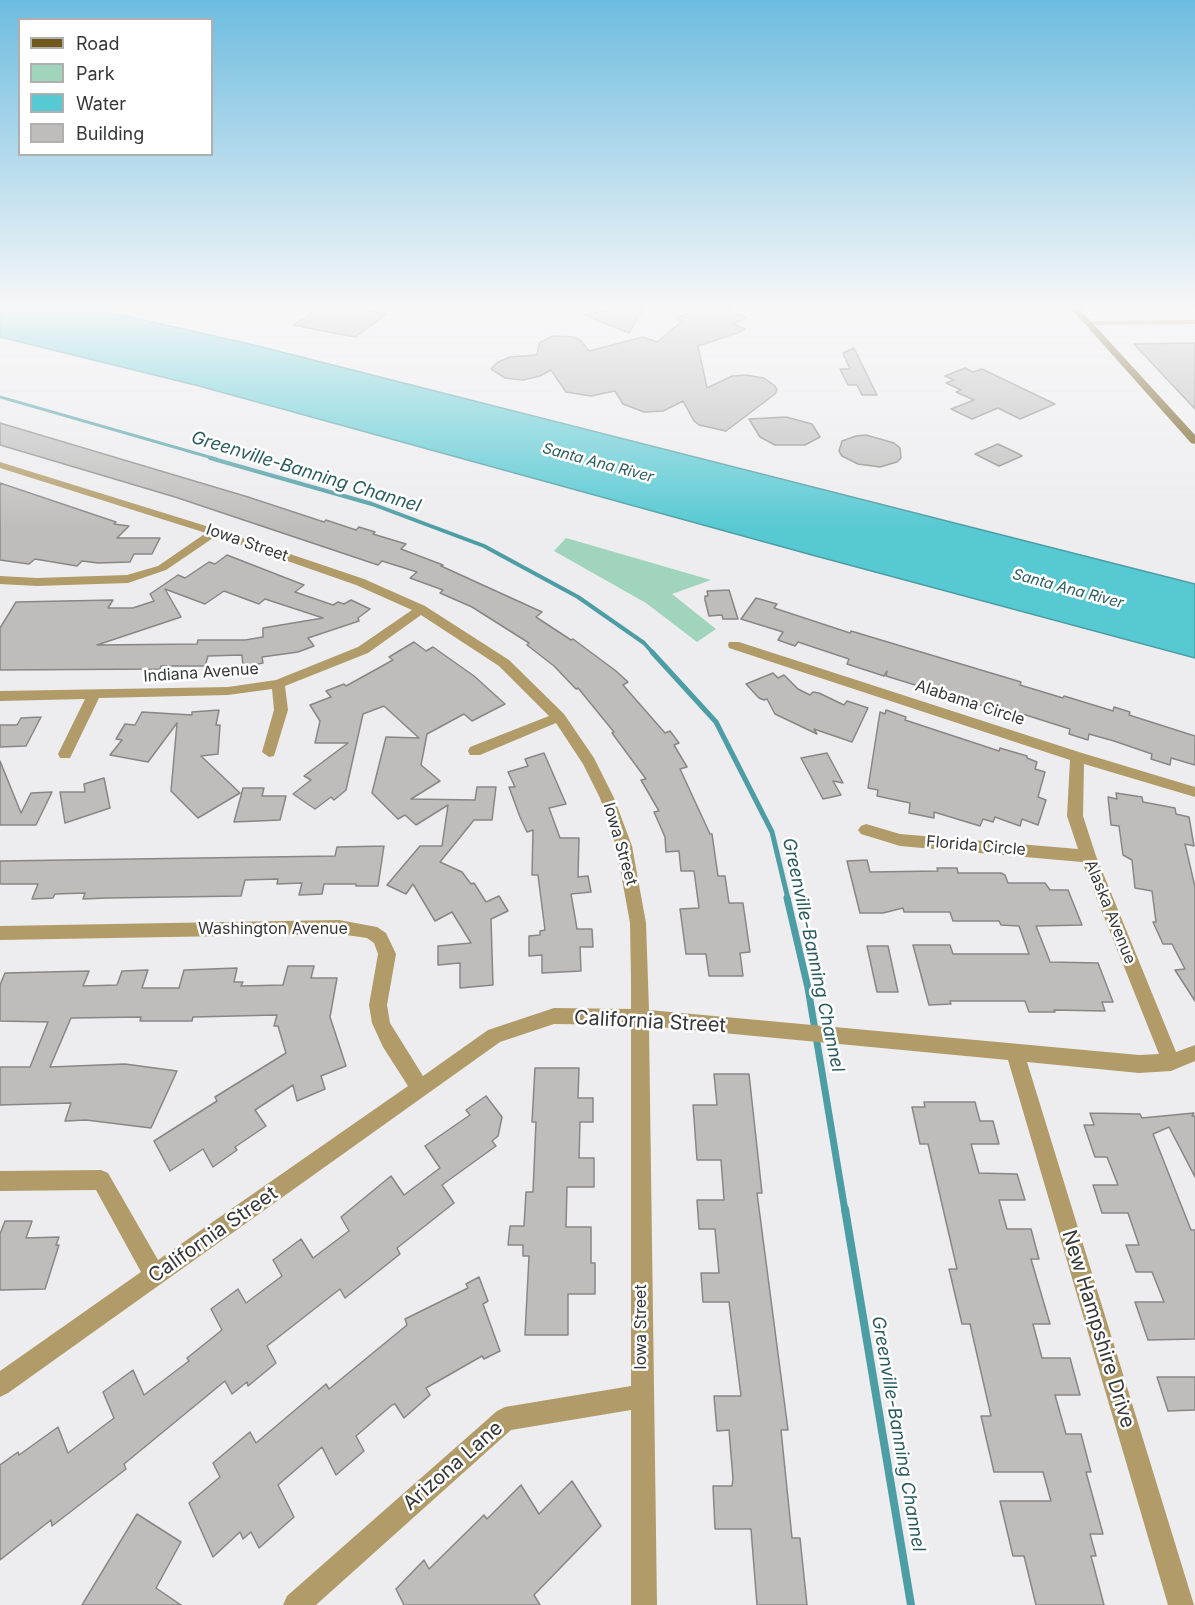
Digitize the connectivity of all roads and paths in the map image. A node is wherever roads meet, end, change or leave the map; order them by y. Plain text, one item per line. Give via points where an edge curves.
1 (1140, 380) edge
2 (1195, 441) edge
3 (0, 465) edge
4 (215, 532) junction
5 (0, 580) edge
6 (421, 609) junction
7 (734, 645) dead end
8 (278, 684) junction
9 (94, 695) junction
10 (0, 696) edge
11 (559, 717) junction
12 (475, 751) dead end
13 (269, 752) dead end
14 (65, 754) dead end
15 (1077, 757) junction
16 (1195, 792) edge
17 (866, 830) dead end
18 (1088, 856) junction
19 (0, 933) edge
20 (640, 1017) junction
21 (1195, 1053) edge
22 (1014, 1054) junction
23 (1171, 1062) junction
24 (420, 1088) junction
25 (0, 1181) edge
26 (155, 1276) junction
27 (0, 1385) edge
28 (642, 1396) junction
29 (296, 1605) edge
30 (644, 1605) edge
31 (1181, 1605) edge

1 - 2 main road
3 - 4 street, Iowa Street
4 - 5 street via 162,568 136,577 112,581
4 - 6 street, Iowa Street via 360,582
6 - 8 street, Indiana Avenue via 363,650
6 - 11 street, Iowa Street via 504,663
7 - 15 street, Alabama Circle
8 - 9 street, Indiana Avenue via 228,691
8 - 13 street via 281,710
9 - 10 street, Indiana Avenue
9 - 14 street
11 - 12 street
11 - 20 street, Iowa Street via 589,762 624,846 638,923
15 - 16 street, Alabama Circle
15 - 18 street, Alaska Avenue via 1075,816
17 - 18 street, Florida Circle via 900,840
18 - 23 street, Alaska Avenue
19 - 24 street, Washington Avenue via 339,927 371,932 380,938 387,954 378,1005 381,1023
20 - 22 street, California Street
20 - 24 street, California Street via 554,1016 494,1036
20 - 28 street, Iowa Street
21 - 23 street, California Street
22 - 23 street, California Street via 1139,1064
22 - 31 street, New Hampshire Drive
24 - 26 street, California Street
25 - 26 street via 100,1180
26 - 27 street, California Street
28 - 29 street, Arizona Lane via 505,1419
28 - 30 street, Iowa Street

